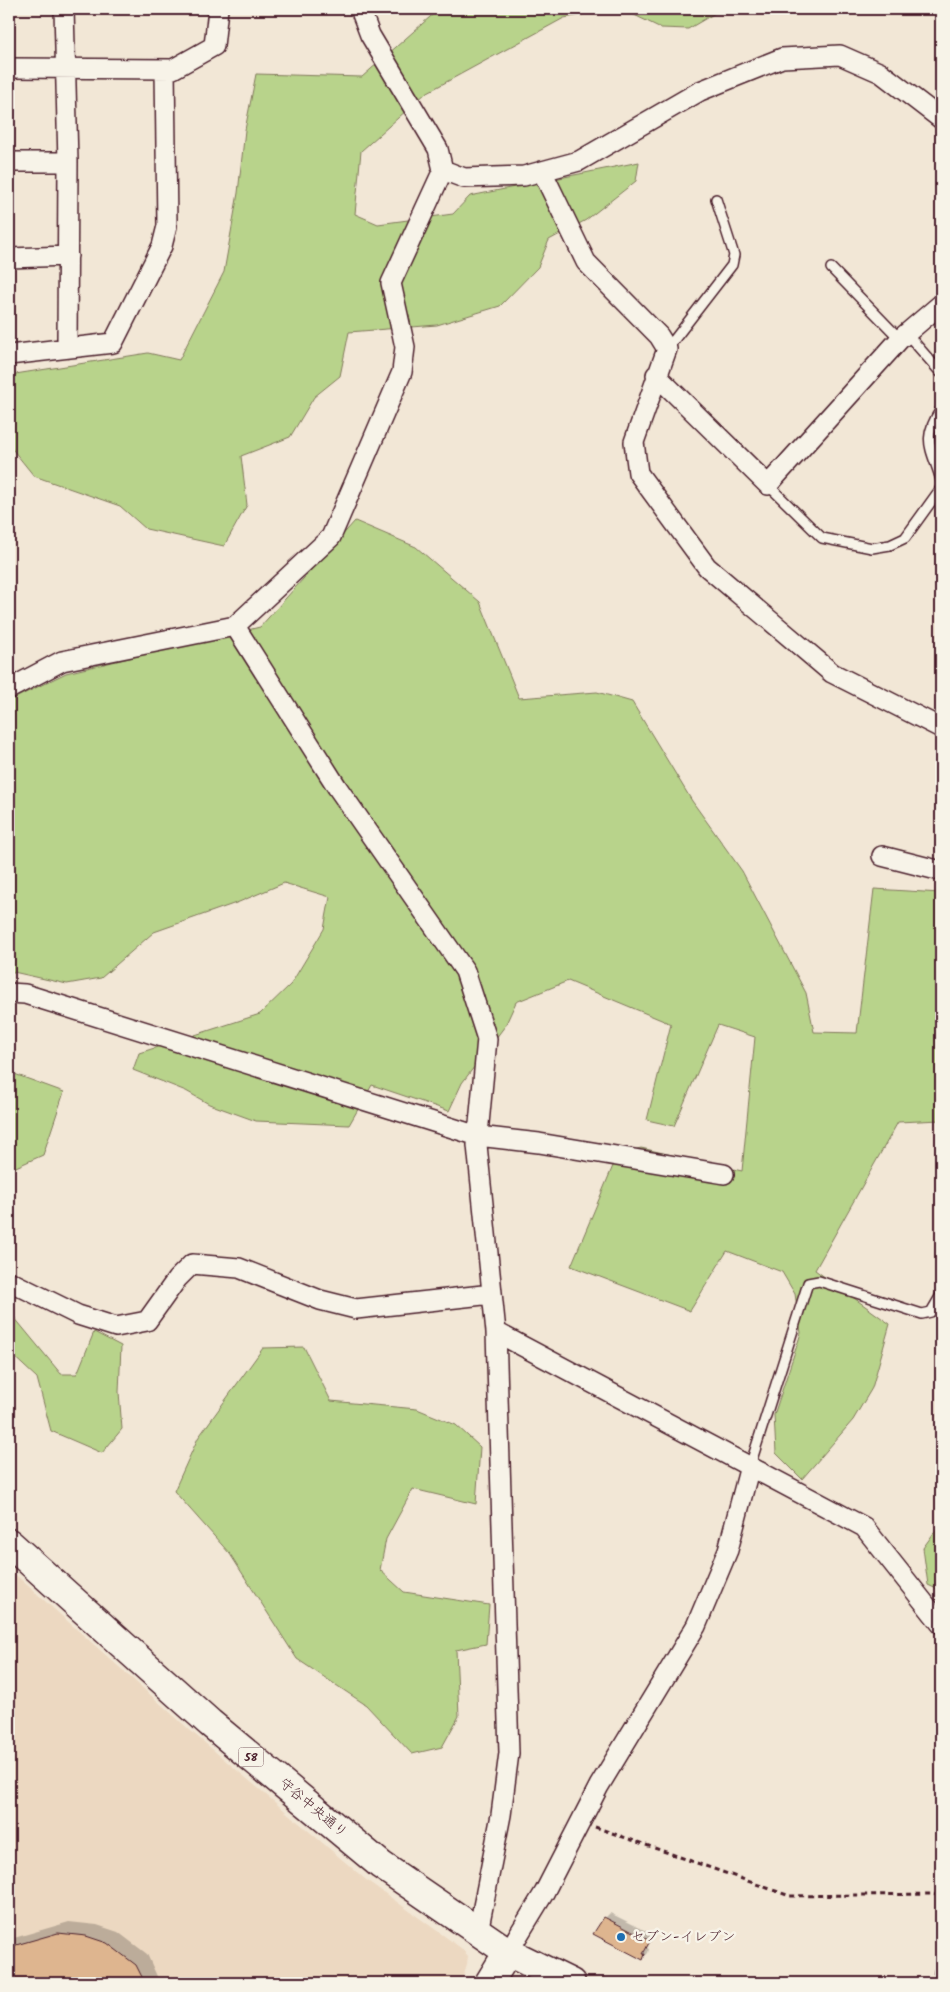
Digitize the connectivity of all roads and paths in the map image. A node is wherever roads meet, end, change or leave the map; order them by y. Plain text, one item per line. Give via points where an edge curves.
1 (64, 9) edge
2 (218, 9) edge
3 (366, 9) edge
4 (9, 68) edge
5 (67, 68) junction
6 (165, 69) junction
7 (941, 118) edge
8 (9, 162) edge
9 (68, 162) junction
10 (443, 170) junction
11 (542, 171) junction
12 (716, 199) dead end
13 (68, 256) junction
14 (9, 258) edge
15 (830, 268) dead end
16 (941, 304) edge
17 (903, 337) junction
18 (67, 348) junction
19 (667, 350) junction
20 (9, 355) edge
21 (941, 373) edge
22 (656, 375) junction
23 (941, 409) edge
24 (941, 480) edge
25 (768, 485) junction
26 (941, 488) edge
27 (236, 626) junction
28 (9, 689) edge
29 (941, 728) edge
30 (882, 856) dead end
31 (941, 871) edge
32 (9, 993) edge
33 (478, 1136) junction
34 (724, 1174) dead end
35 (9, 1281) edge
36 (492, 1294) junction
37 (941, 1295) edge
38 (496, 1332) junction
39 (750, 1466) junction
40 (9, 1543) edge
41 (941, 1624) edge
42 (581, 1822) junction
43 (941, 1896) edge
44 (478, 1932) junction
45 (941, 1932) edge
46 (508, 1952) junction
47 (489, 1983) edge
48 (571, 1983) edge
49 (933, 1983) edge

1 - 5 street
2 - 6 street via 214,46 173,69
3 - 10 street via 362,14 370,35 438,149
4 - 5 street
5 - 6 street
5 - 9 street
6 - 18 street via 167,226 162,246 113,343
7 - 11 street via 881,73 840,54 782,58 700,90 579,161
8 - 9 street
9 - 13 street
10 - 11 street via 464,178 524,176
10 - 27 street via 391,282 405,347 402,372 331,537
11 - 19 street via 586,262 659,336
12 - 19 lane via 734,255 732,265
13 - 14 street
13 - 18 street
15 - 17 lane
16 - 17 street
17 - 21 lane
17 - 25 street
18 - 20 street
19 - 22 street
22 - 25 street
22 - 29 street via 634,442 638,473 707,566 832,673
23 - 24 lane via 928,436
25 - 26 lane via 822,538 872,548 890,545 904,538
27 - 28 street via 62,661
27 - 33 street via 337,787 465,971 487,1039
30 - 31 street
32 - 33 street via 25,994
33 - 34 street
33 - 36 street
35 - 36 street via 78,1316 116,1328 147,1321 177,1278 192,1264 239,1268 320,1300 356,1309
36 - 38 street
37 - 39 lane via 930,1312 922,1314 819,1281 808,1283
38 - 39 street
38 - 44 street via 510,1754
39 - 41 street via 864,1527
39 - 42 street via 728,1550 696,1626 599,1786
40 - 44 main road, 守谷中央通り / 58 via 210,1723 382,1865
42 - 43 path via 790,1896
42 - 46 street via 544,1893
44 - 46 main road, 守谷中央通り / 58
45 - 49 path
46 - 47 main road
46 - 48 main road, 守谷中央通り

